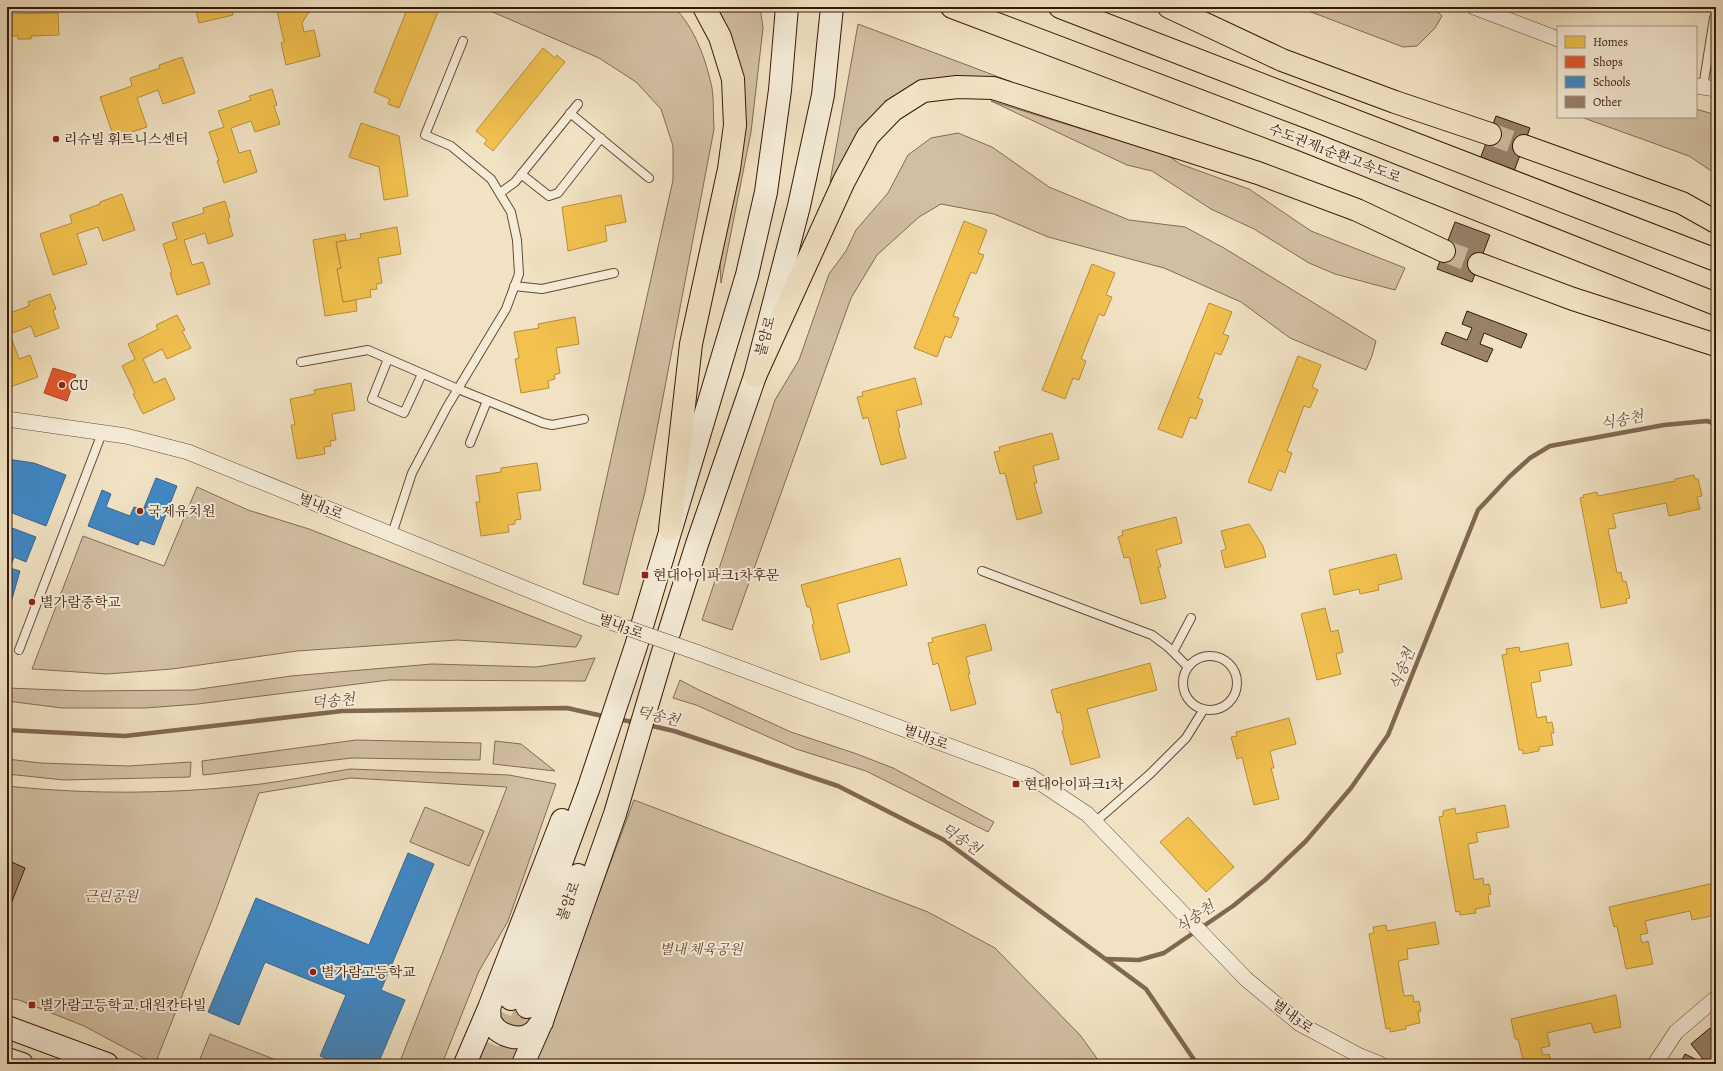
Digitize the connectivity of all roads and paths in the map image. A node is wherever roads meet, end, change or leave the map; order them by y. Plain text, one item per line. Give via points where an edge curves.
1 (704, 7) edge
2 (787, 7) edge
3 (832, 7) edge
4 (952, 7) edge
5 (1060, 7) edge
6 (1169, 7) edge
7 (1474, 7) edge
8 (1714, 18) dead end
9 (1557, 39) edge
10 (462, 41) dead end
11 (1705, 88) edge
12 (578, 104) dead end
13 (570, 113) junction
14 (1490, 134) tunnel mouth
15 (600, 138) junction
16 (1524, 146) tunnel mouth
17 (521, 174) junction
18 (649, 178) dead end
19 (500, 193) junction
20 (1716, 222) edge
21 (1444, 251) tunnel mouth
22 (1716, 260) edge
23 (1479, 264) tunnel mouth
24 (614, 273) dead end
25 (514, 286) junction
26 (1716, 304) edge
27 (1716, 345) edge
28 (388, 359) junction
29 (301, 362) dead end
30 (422, 374) junction
31 (754, 376) junction
32 (458, 389) junction
33 (487, 401) junction
34 (584, 419) dead end
35 (7, 420) edge
36 (102, 433) junction
37 (470, 443) dead end
38 (670, 529) junction
39 (392, 534) junction
40 (982, 571) dead end
41 (1191, 618) dead end
42 (19, 650) dead end
43 (1173, 652) junction
44 (1188, 667) junction
45 (1204, 709) junction
46 (598, 790) junction
47 (1095, 822) junction
48 (1716, 998) edge
49 (519, 1003) tunnel mouth
50 (489, 1008) junction
51 (542, 1021) junction
52 (7, 1027) edge
53 (7, 1059) edge
54 (22, 1064) edge
55 (107, 1064) edge
56 (465, 1064) edge
57 (524, 1064) edge
58 (1380, 1064) edge
59 (1655, 1064) edge

1 - 38 highway via 720,37 733,79 735,125 729,169 691,344
2 - 38 street via 780,90 766,192 745,282
3 - 31 street, 불암로 via 823,95 799,206
4 - 26 highway, 수도권제1순환고속도로 via 1303,140
5 - 22 highway
6 - 14 highway via 1282,60
7 - 9 street
8 - 11 lane
10 - 19 lane via 425,135 451,146 473,163 491,179
12 - 13 lane
13 - 15 lane
13 - 17 lane
15 - 17 lane via 558,193 548,196
15 - 18 lane
16 - 20 highway via 1682,203
17 - 19 lane
19 - 25 lane via 511,212 517,240 519,274
21 - 31 highway via 1357,210 1258,174 1000,90 957,87 923,91 894,110 868,136 844,181
23 - 27 highway via 1573,299
24 - 25 lane via 542,289
25 - 32 lane via 506,309
28 - 29 lane via 368,350
28 - 30 lane
28 - 30 lane via 372,399 385,405 404,413
30 - 32 lane
31 - 46 street, 불암로 via 662,655
32 - 33 lane
32 - 39 lane via 412,473
33 - 34 lane via 543,424 552,425
33 - 37 lane
35 - 36 street, 별내3로
36 - 39 street, 별내3로 via 126,436 188,452
36 - 42 lane
38 - 46 street
39 - 47 street, 별내3로, bridge via 593,616 1030,776
40 - 43 lane via 1152,635
41 - 43 lane
43 - 44 lane
44 - 45 lane via 1183,687 1194,705
44 - 45 lane via 1206,656 1216,656 1233,668 1236,689 1232,699 1219,708
45 - 47 lane via 1186,738 1150,774
46 - 49 street, 불암로
46 - 50 street
46 - 51 street
47 - 58 street, 별내3로 via 1246,980 1300,1024
48 - 59 street via 1676,1032
50 - 51 street via 490,1021 500,1032 510,1037 524,1037 533,1032
50 - 56 street
51 - 57 street
52 - 55 street
53 - 54 street

